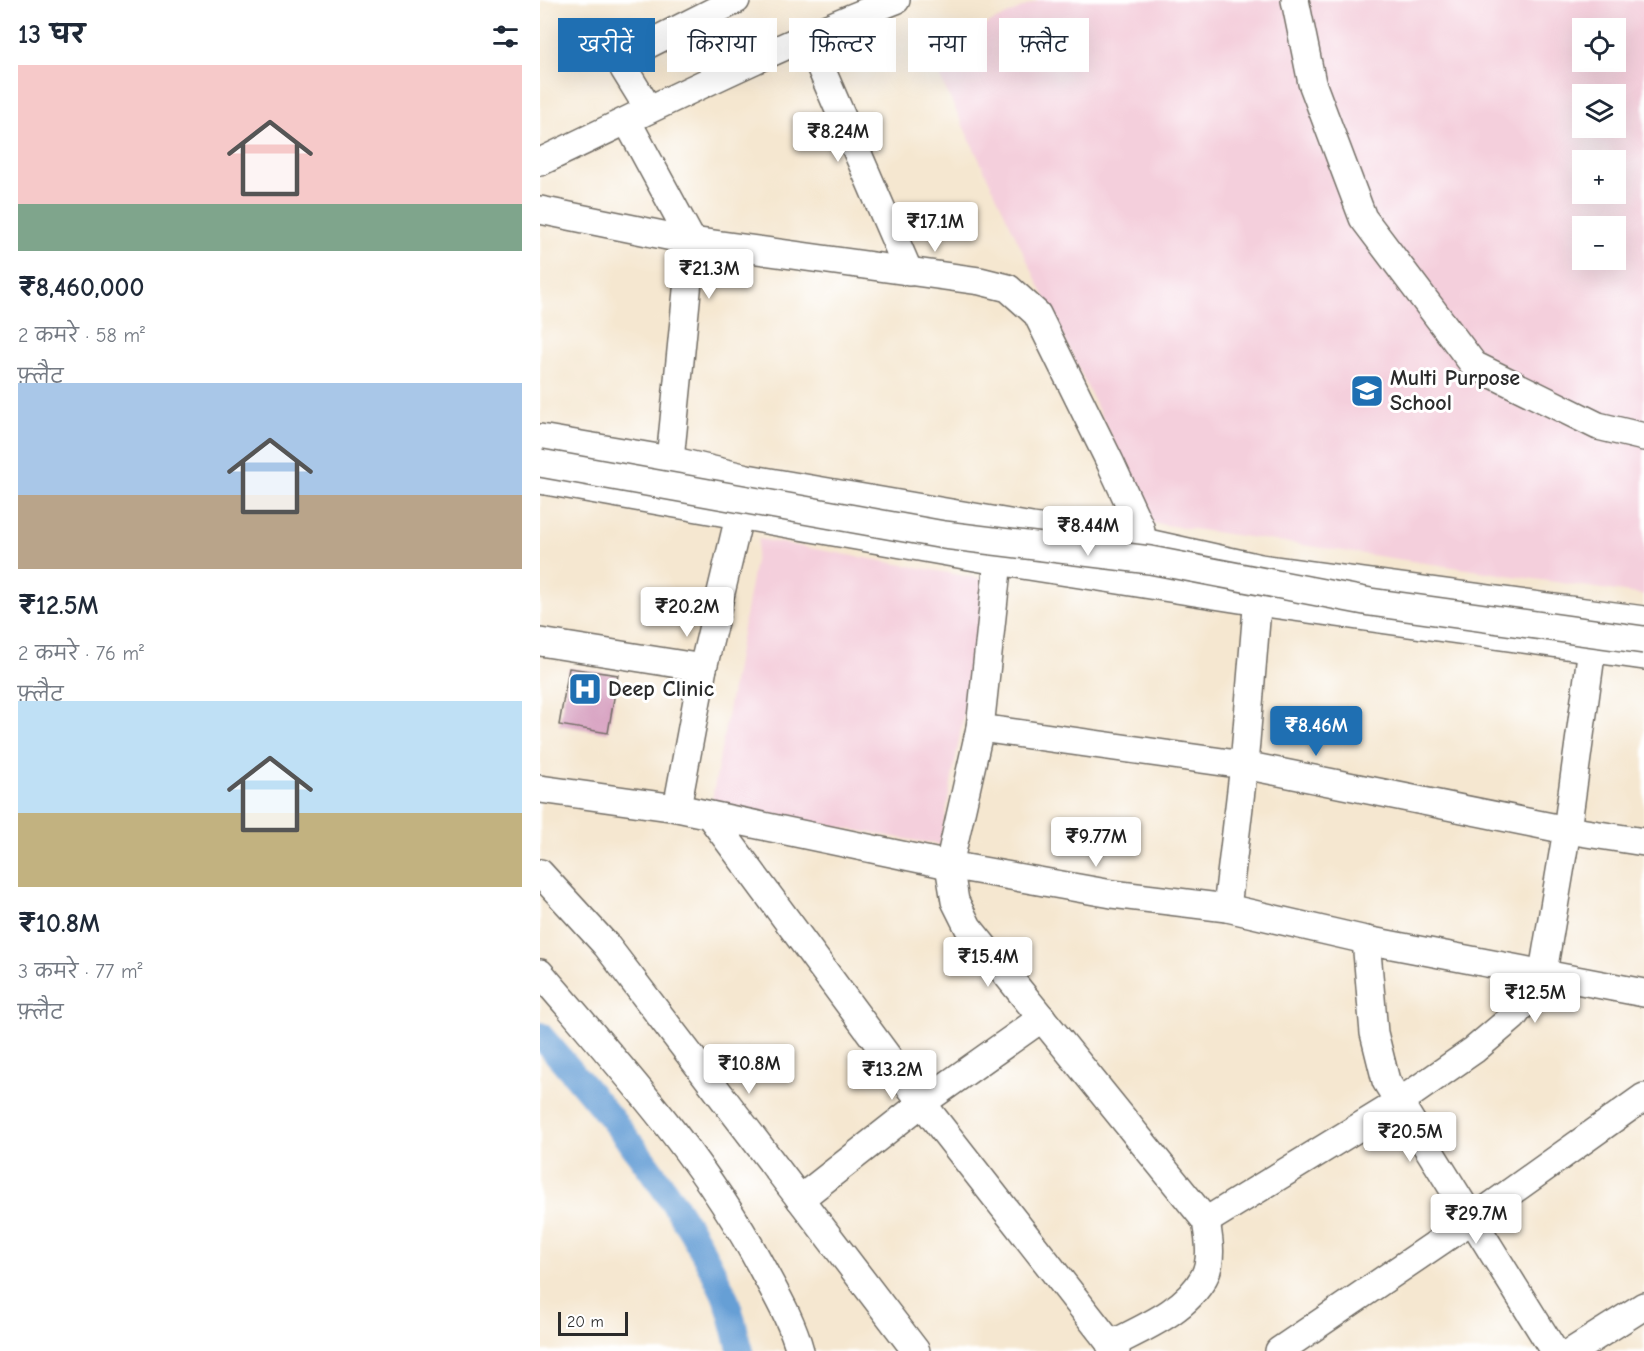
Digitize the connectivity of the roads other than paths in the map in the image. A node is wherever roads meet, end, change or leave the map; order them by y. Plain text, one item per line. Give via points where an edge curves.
1 (736, 0) edge
2 (896, 0) edge
3 (1295, 0) edge
4 (852, 18) edge
5 (789, 44) edge
6 (823, 72) edge
7 (637, 114) junction
8 (540, 162) edge
9 (540, 210) edge
10 (692, 241) junction
11 (909, 272) junction
12 (1644, 437) edge
13 (540, 438) edge
14 (670, 460) junction
15 (540, 463) edge
16 (747, 478) junction
17 (540, 480) edge
18 (660, 500) junction
19 (740, 516) junction
20 (1143, 542) junction
21 (998, 561) junction
22 (1260, 568) junction
23 (1259, 602) junction
24 (1644, 620) edge
25 (1644, 640) edge
26 (540, 642) edge
27 (1592, 648) junction
28 (1644, 656) edge
29 (703, 668) junction
30 (980, 728) junction
31 (1244, 765) junction
32 (540, 789) edge
33 (677, 808) junction
34 (710, 816) junction
35 (1567, 830) junction
36 (1644, 842) edge
37 (949, 865) junction
38 (540, 873) edge
39 (1227, 908) junction
40 (1366, 940) junction
41 (1543, 972) junction
42 (540, 973) edge
43 (1644, 993) edge
44 (1042, 1018) junction
45 (1644, 1097) edge
46 (922, 1103) junction
47 (1398, 1103) junction
48 (800, 1199) junction
49 (1473, 1219) junction
50 (1206, 1221) junction
51 (1644, 1306) edge
52 (1113, 1348) edge
53 (800, 1351) edge
54 (916, 1351) edge
55 (1279, 1351) edge
56 (1554, 1351) edge
57 (1573, 1351) edge

1 - 7 street via 627,55 624,69
2 - 4 street
3 - 12 street via 1312,83 1363,218 1474,364 1598,426
5 - 7 street
6 - 11 street
7 - 8 street
7 - 10 street
9 - 10 street
10 - 11 street
10 - 14 street
11 - 20 street via 1008,288 1037,314 1110,462
13 - 14 street
14 - 16 street
14 - 18 street
15 - 25 street, bridge via 944,535 1150,560 1370,602
16 - 19 street
16 - 20 street
17 - 18 street
18 - 19 street
19 - 21 street
19 - 29 street
20 - 22 street
21 - 23 street
21 - 30 street
22 - 23 street
22 - 24 street
23 - 27 street
23 - 31 street
26 - 29 street
27 - 28 street
27 - 35 street
29 - 33 street
30 - 31 street
30 - 37 street
31 - 35 street
31 - 39 street
32 - 33 street
33 - 34 street
34 - 37 street
34 - 46 street
35 - 36 street
35 - 41 street
37 - 39 street via 1112,894
37 - 44 street via 955,901 968,927
38 - 48 street via 606,945
39 - 40 street
40 - 41 street
40 - 47 street via 1374,1033 1386,1081
41 - 43 street
41 - 47 street via 1512,1017 1474,1050
42 - 53 street via 677,1134 740,1226 793,1326
44 - 46 street
44 - 50 street
45 - 49 street
46 - 48 street
46 - 52 street
47 - 49 street
47 - 50 street
48 - 54 street
49 - 55 street
49 - 56 street
50 - 52 street via 1210,1248 1204,1276 1179,1306
51 - 57 street

